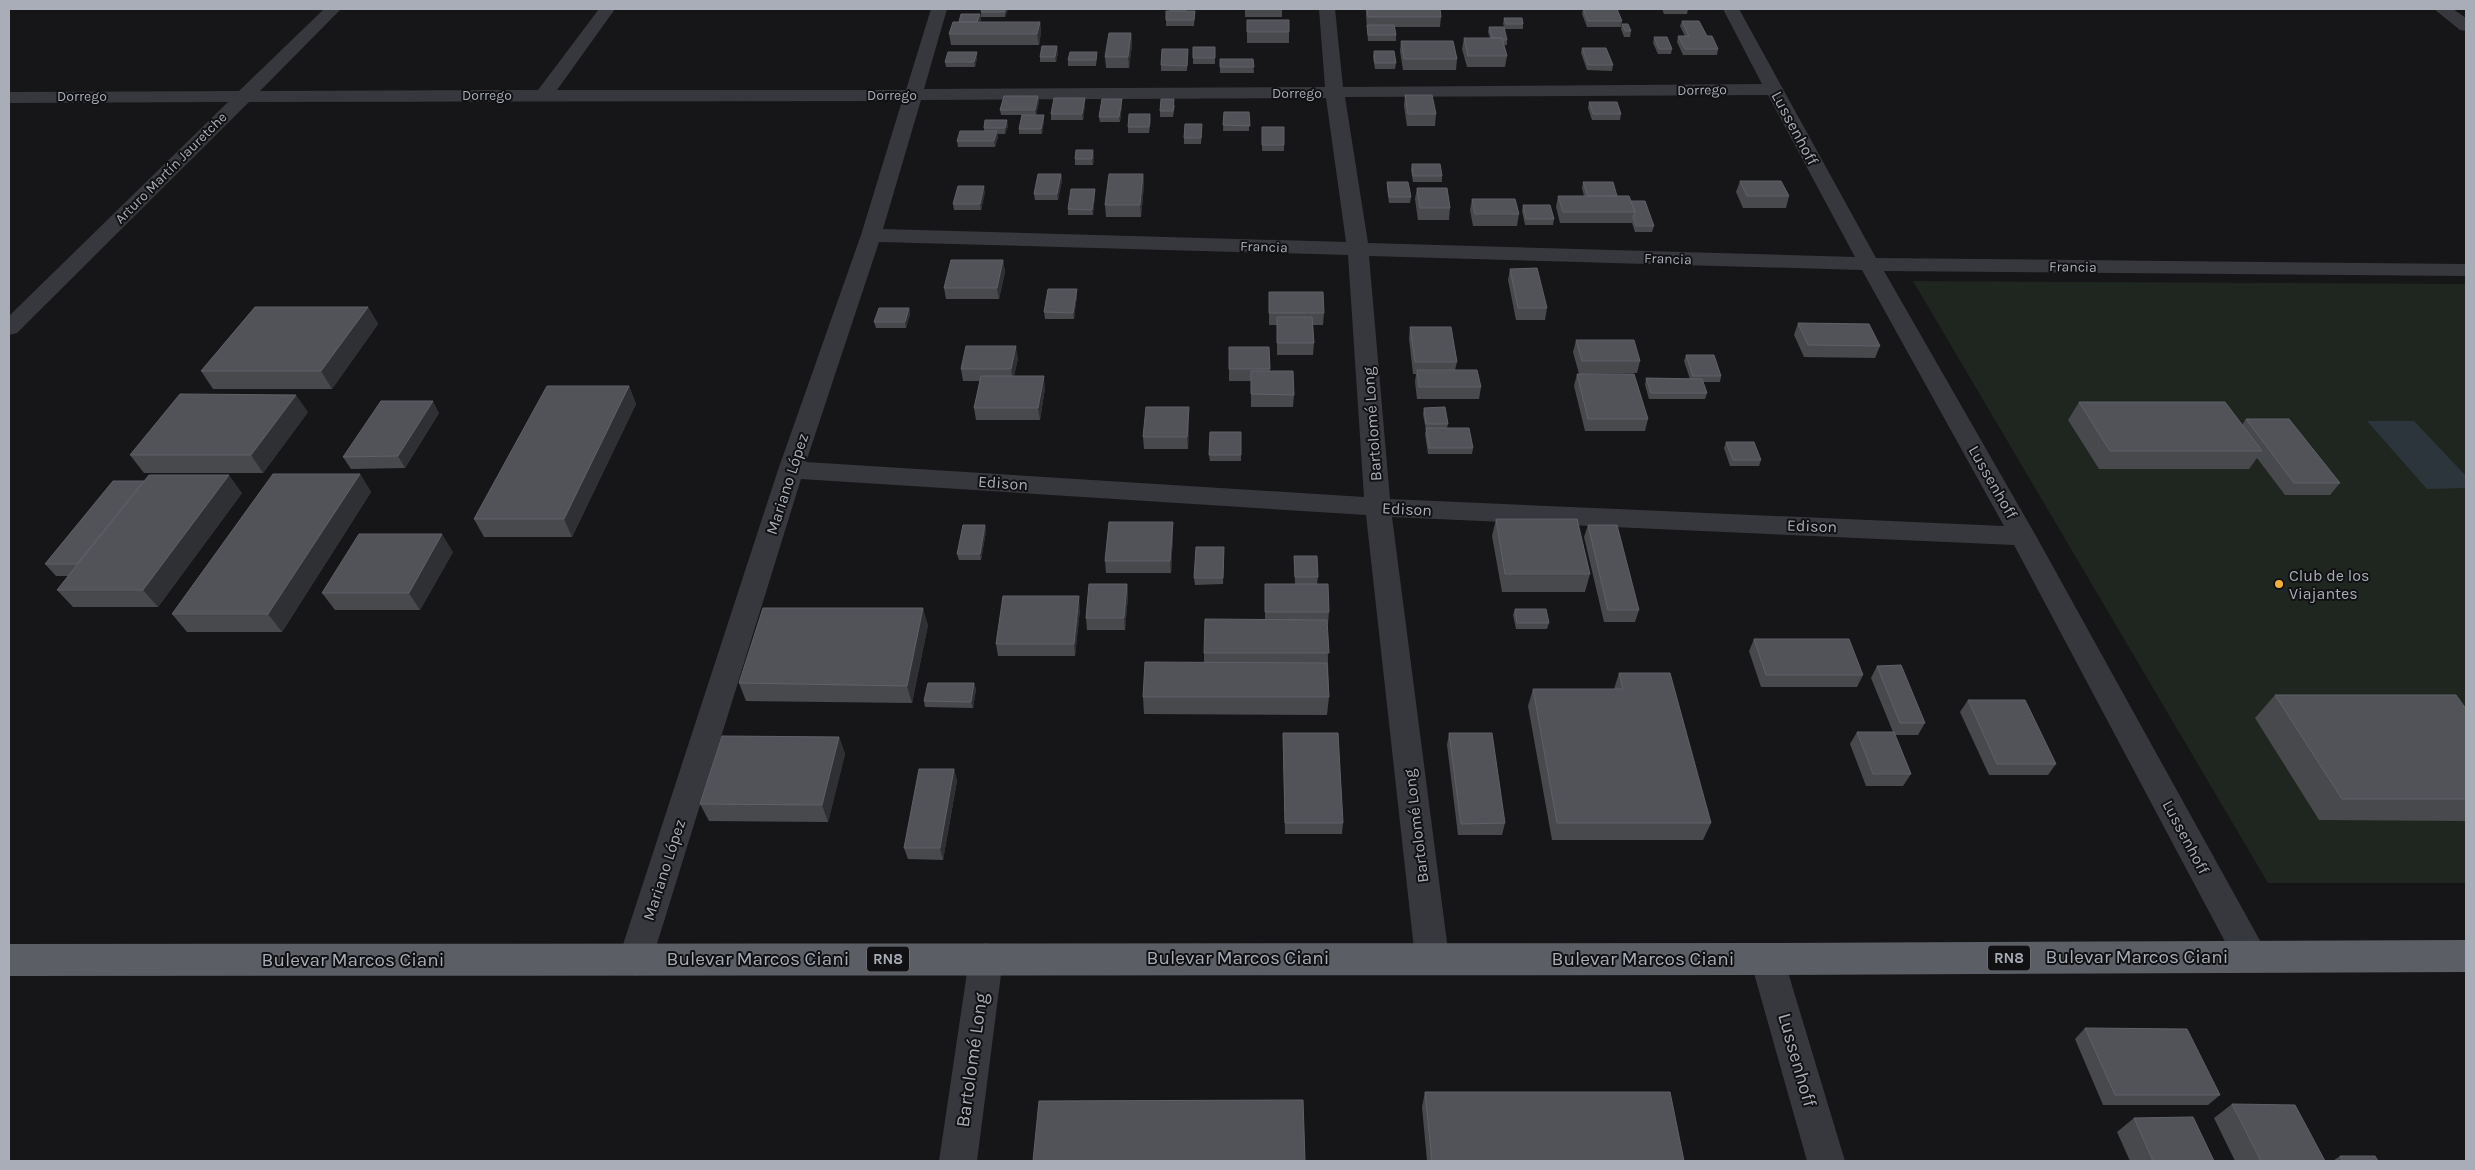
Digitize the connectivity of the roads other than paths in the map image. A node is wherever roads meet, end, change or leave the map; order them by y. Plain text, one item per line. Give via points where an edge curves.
1 (333, 9) edge
2 (607, 9) edge
3 (939, 9) edge
4 (1327, 9) edge
5 (1731, 9) edge
6 (2442, 9) edge
7 (2466, 26) edge
8 (1774, 89) junction
9 (1336, 93) junction
10 (545, 94) junction
11 (912, 95) junction
12 (243, 96) junction
13 (9, 97) edge
14 (871, 235) junction
15 (1358, 250) junction
16 (1869, 264) junction
17 (2466, 270) edge
18 (9, 328) edge
19 (791, 470) junction
20 (1378, 507) junction
21 (2023, 536) junction
22 (2251, 956) junction
23 (2466, 956) edge
24 (1432, 958) junction
25 (986, 959) junction
26 (1767, 959) junction
27 (9, 960) edge
28 (635, 960) junction
29 (958, 1161) edge
30 (1826, 1161) edge

1 - 12 street, Arturo Martín Jauretche
2 - 10 street
3 - 11 street, Mariano López
4 - 9 street, Bartolomé Long
5 - 8 street, Lussenhoff
6 - 7 street
8 - 9 street, Dorrego
8 - 16 street, Lussenhoff
9 - 11 street, Dorrego
9 - 15 street, Bartolomé Long
10 - 11 street, Dorrego
10 - 12 street, Dorrego
11 - 14 street, Mariano López
12 - 13 street, Dorrego
12 - 18 street, Arturo Martín Jauretche
14 - 15 street, Francia
14 - 19 street, Mariano López
15 - 16 street, Francia
15 - 20 street, Bartolomé Long
16 - 17 street, Francia
16 - 21 street, Lussenhoff
19 - 20 street, Edison
19 - 28 street, Mariano López
20 - 21 street, Edison
20 - 24 street, Bartolomé Long
21 - 22 street, Lussenhoff
22 - 23 highway, Bulevar Marcos Ciani / RN8
22 - 26 highway, Bulevar Marcos Ciani / RN8
24 - 25 highway, Bulevar Marcos Ciani / RN8
24 - 26 highway, Bulevar Marcos Ciani / RN8
25 - 28 highway, Bulevar Marcos Ciani / RN8
25 - 29 street, Bartolomé Long
26 - 30 street, Lussenhoff
27 - 28 highway, Bulevar Marcos Ciani / RN8

